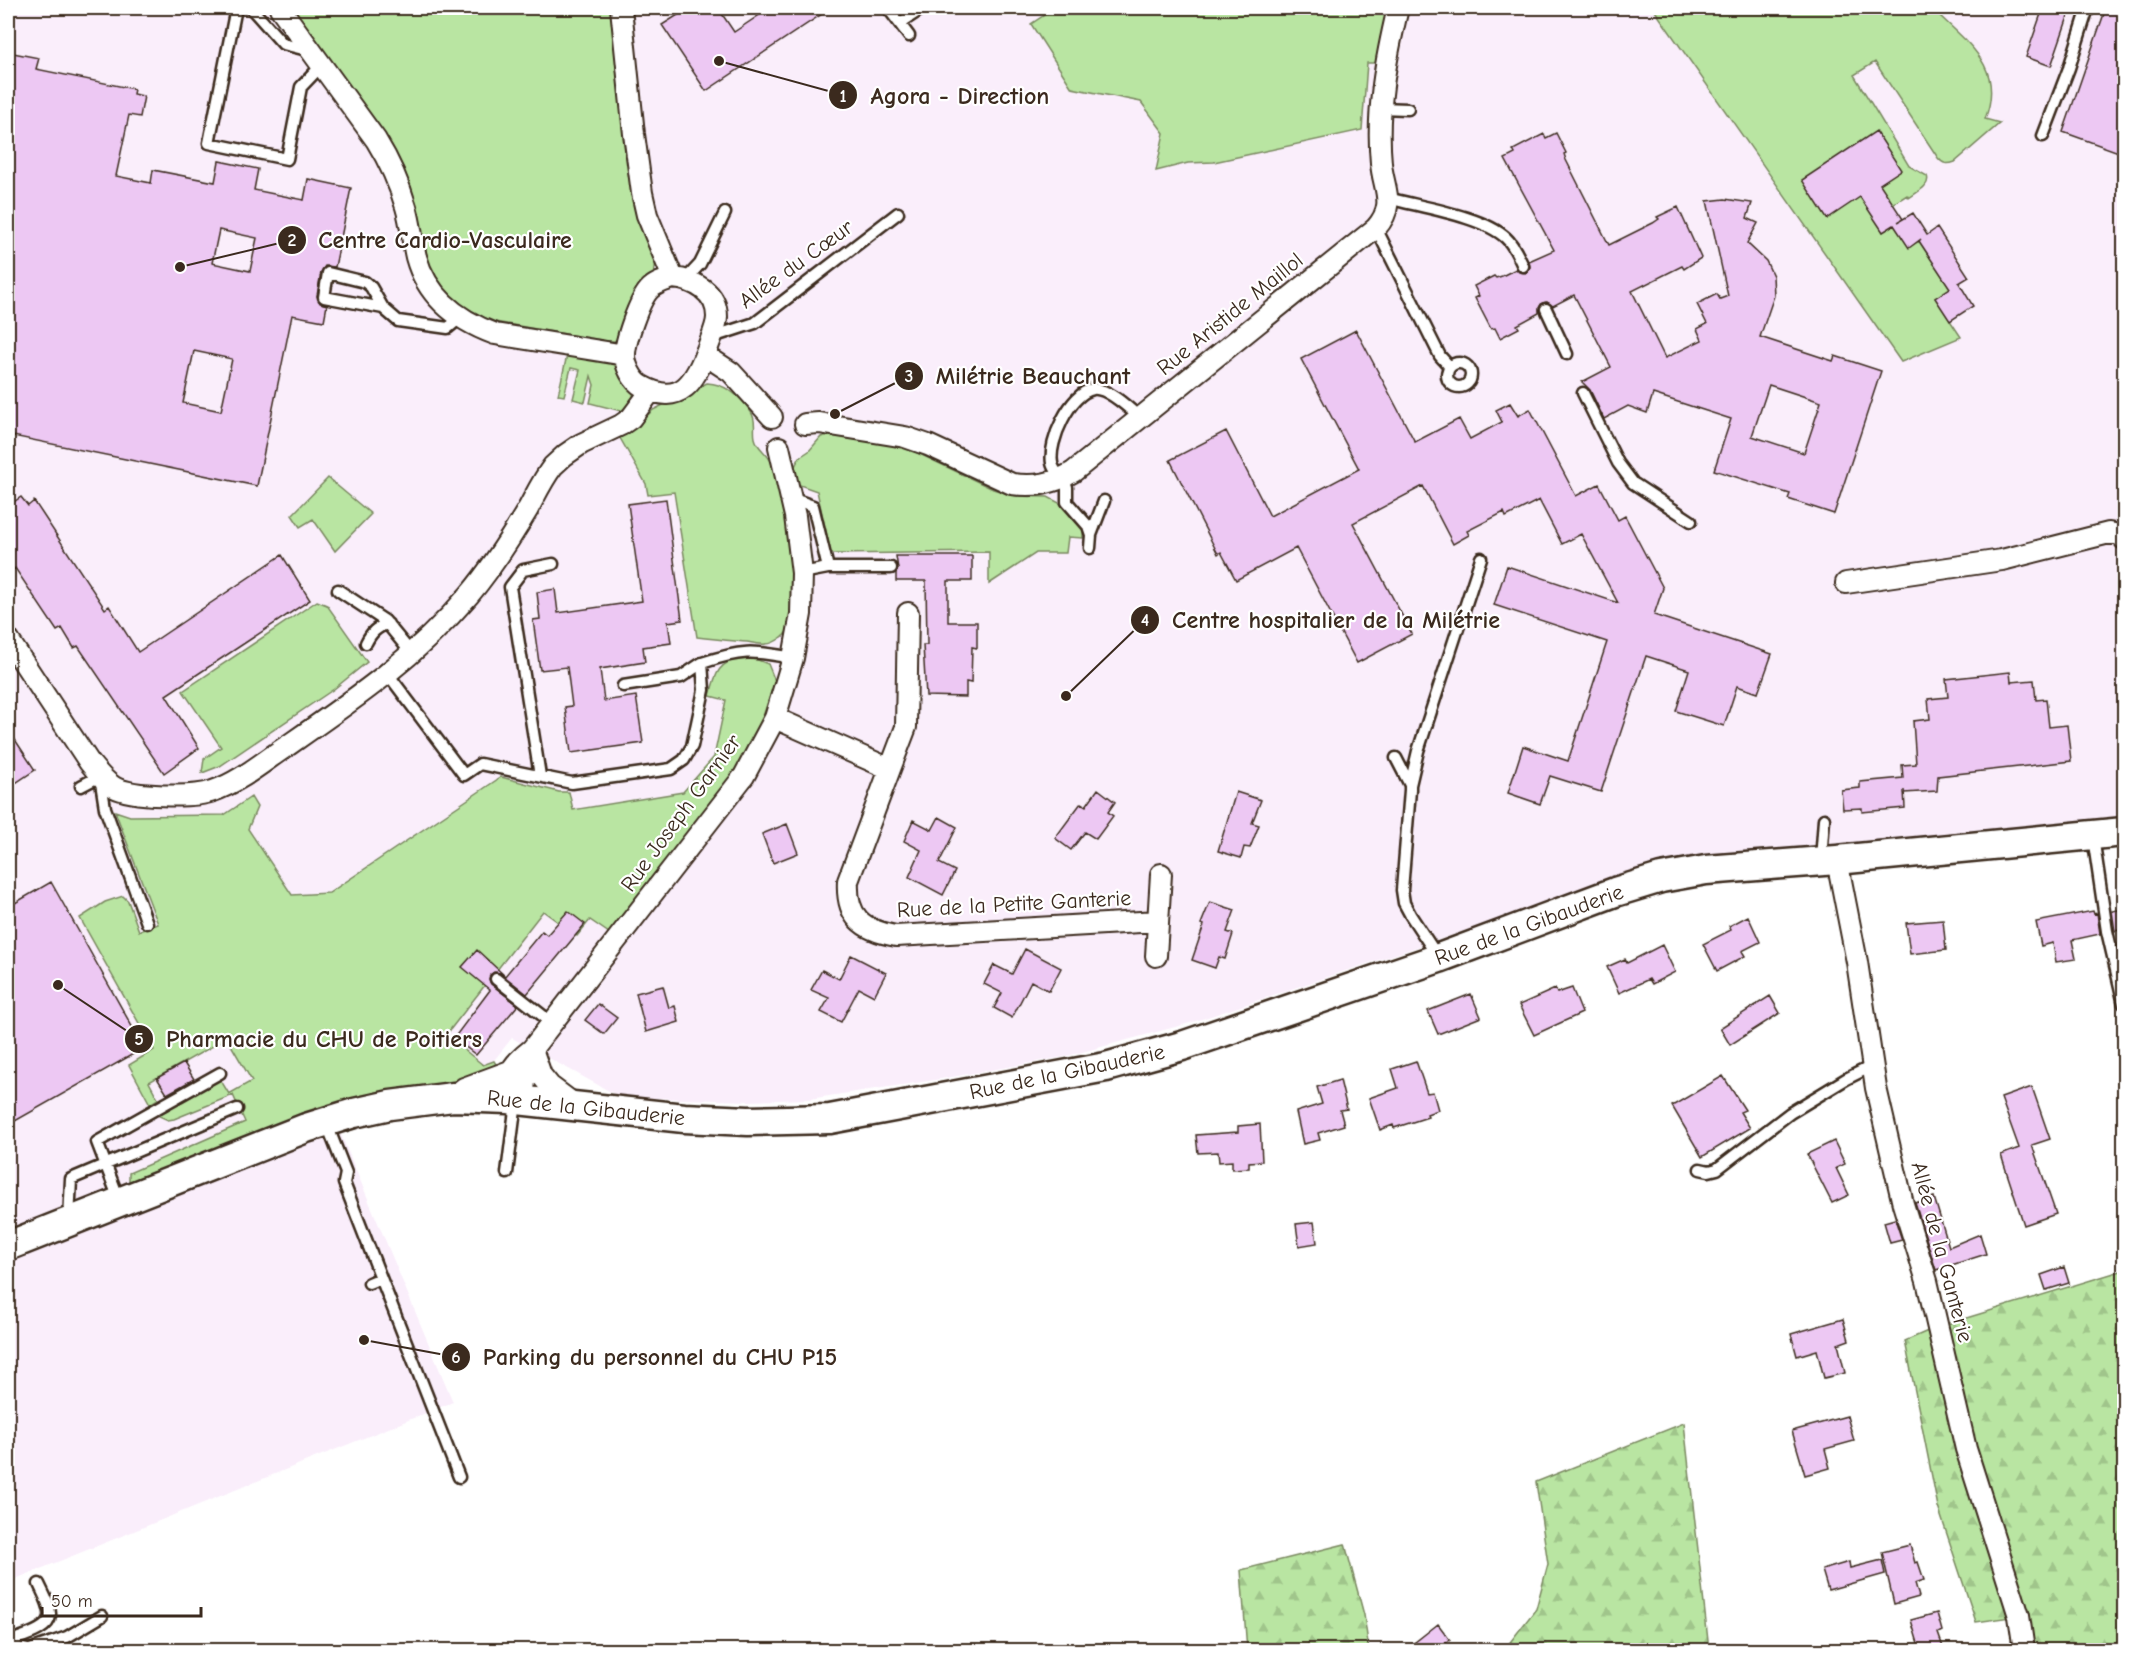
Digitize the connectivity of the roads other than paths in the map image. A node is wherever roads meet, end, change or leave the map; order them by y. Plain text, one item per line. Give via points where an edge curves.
1 (236, 8) edge
2 (251, 8) edge
3 (279, 8) edge
4 (621, 8) edge
5 (888, 8) edge
6 (923, 8) edge
7 (1398, 8) edge
8 (2088, 8) edge
9 (900, 23) junction
10 (909, 36) dead end
11 (317, 58) junction
12 (1380, 108) junction
13 (1408, 109) dead end
14 (2043, 136) dead end
15 (1388, 198) junction
16 (725, 213) dead end
17 (898, 213) dead end
18 (1376, 228) junction
19 (1523, 266) dead end
20 (679, 279) junction
21 (383, 308) junction
22 (1546, 309) dead end
23 (460, 318) junction
24 (709, 346) junction
25 (1567, 354) dead end
26 (625, 355) junction
27 (1450, 367) dead end
28 (651, 391) junction
29 (1583, 393) dead end
30 (772, 417) dead end
31 (1140, 418) junction
32 (805, 424) dead end
33 (779, 447) dead end
34 (1064, 483) junction
35 (791, 498) junction
36 (1104, 501) dead end
37 (1691, 521) dead end
38 (1091, 535) junction
39 (2124, 539) edge
40 (1090, 548) dead end
41 (1481, 558) dead end
42 (553, 564) dead end
43 (828, 568) junction
44 (891, 568) dead end
45 (802, 573) junction
46 (1846, 583) dead end
47 (338, 590) dead end
48 (908, 613) dead end
49 (388, 624) junction
50 (8, 639) edge
51 (366, 643) dead end
52 (412, 654) junction
53 (793, 658) junction
54 (702, 663) junction
55 (388, 674) junction
56 (623, 686) dead end
57 (775, 718) junction
58 (1396, 758) dead end
59 (890, 769) junction
60 (100, 776) junction
61 (540, 776) junction
62 (1410, 784) junction
63 (81, 786) dead end
64 (1824, 819) dead end
65 (2124, 832) edge
66 (2092, 834) junction
67 (1829, 861) junction
68 (1161, 874) dead end
69 (1158, 921) junction
70 (147, 923) dead end
71 (1156, 956) dead end
72 (1439, 958) junction
73 (496, 980) dead end
74 (2124, 1004) edge
75 (552, 1023) junction
76 (532, 1049) junction
77 (1872, 1066) junction
78 (510, 1071) junction
79 (220, 1073) dead end
80 (453, 1096) junction
81 (516, 1100) junction
82 (578, 1107) junction
83 (237, 1109) dead end
84 (326, 1122) junction
85 (106, 1164) junction
86 (1700, 1168) dead end
87 (507, 1173) dead end
88 (120, 1202) junction
89 (69, 1222) junction
90 (8, 1246) edge
91 (381, 1278) junction
92 (369, 1283) dead end
93 (459, 1477) dead end
94 (39, 1584) dead end
95 (102, 1616) dead end
96 (8, 1644) edge
97 (29, 1650) edge
98 (2024, 1650) edge

1 - 11 lane via 209,143 287,159 301,87
2 - 11 lane via 283,44
3 - 11 street
4 - 20 street via 642,193 647,215
5 - 9 lane
6 - 9 lane
7 - 12 street
8 - 14 lane
9 - 10 lane
11 - 23 street via 389,162 407,209 420,269 441,302
12 - 13 lane
12 - 15 street via 1381,166
15 - 18 street, Rue Aristide Maillol via 1385,219
15 - 19 lane via 1494,228 1507,239
16 - 20 lane via 700,264
17 - 24 lane, Allée du Cœur via 755,323
18 - 27 lane via 1440,356
18 - 31 street, Rue Aristide Maillol
20 - 24 street via 699,285 715,305 717,318
20 - 26 street via 660,282 650,289 642,301
21 - 21 lane via 365,282 328,273 324,297
21 - 23 lane via 398,321 441,327 453,325
22 - 25 lane
23 - 26 street via 495,334
24 - 28 street via 692,383 679,391
24 - 30 street
26 - 28 street via 638,384
28 - 52 street via 631,418 573,450 553,466 484,576
29 - 37 lane via 1618,463 1633,483
31 - 34 street, Rue Aristide Maillol
31 - 34 lane via 1105,392 1086,392 1064,415 1053,442 1052,465
32 - 34 street, Rue Aristide Maillol via 905,437 1012,484
33 - 35 street, Rue Joseph Garnier
34 - 38 lane via 1067,502
35 - 43 lane via 813,506
35 - 45 street, Rue Joseph Garnier
36 - 38 lane
38 - 40 lane
39 - 46 street via 2109,533 2002,560
41 - 62 lane
42 - 61 lane via 523,570 510,588
43 - 44 lane
43 - 45 lane
45 - 53 street, Rue Joseph Garnier via 801,615
47 - 49 lane
48 - 59 street, Rue de la Petite Ganterie via 906,727
49 - 51 lane via 379,626
49 - 52 lane
50 - 60 street
52 - 55 street
53 - 54 lane via 762,652 733,653
53 - 57 street, Rue Joseph Garnier
54 - 56 lane via 681,677
54 - 61 lane via 704,690 692,746 684,760 671,768 572,783
55 - 60 street via 243,775 212,792 128,792
55 - 61 lane via 464,775 480,764
57 - 59 street
57 - 75 street, Rue Joseph Garnier via 744,776
58 - 62 lane
59 - 69 street, Rue de la Petite Ganterie via 848,881 852,913 865,926 896,936
60 - 63 lane
60 - 70 lane via 105,808
62 - 72 lane via 1404,903
64 - 67 lane
65 - 66 street, Rue de la Gibauderie
66 - 67 street, Rue de la Gibauderie
66 - 74 lane via 2107,931
67 - 72 street, Rue de la Gibauderie via 1706,870 1661,878
67 - 77 street, Allée de la Ganterie via 1857,962
68 - 69 street
69 - 71 street
72 - 82 street, Rue de la Gibauderie via 1209,1038 1106,1067 830,1119 684,1118
73 - 75 lane
75 - 76 street, Rue Joseph Garnier
76 - 78 street, Rue Joseph Garnier
76 - 81 street
76 - 82 street via 541,1075
77 - 86 lane via 1790,1113 1717,1169
77 - 98 street, Allée de la Ganterie via 1966,1449 2019,1616
78 - 80 street
78 - 81 street via 507,1084
79 - 85 lane via 97,1142
80 - 81 street, Rue de la Gibauderie
80 - 84 street, Rue de la Gibauderie via 390,1105
81 - 82 street, Rue de la Gibauderie
81 - 87 lane
83 - 85 lane
84 - 88 street, Rue de la Gibauderie
84 - 91 lane via 346,1173 341,1184 357,1233
85 - 88 lane
85 - 89 lane via 71,1179
88 - 89 street, Rue de la Gibauderie
89 - 90 street, Rue de la Gibauderie
91 - 92 lane
91 - 93 lane
94 - 96 lane via 51,1618 39,1629
95 - 97 lane via 67,1637
96 - 97 lane

